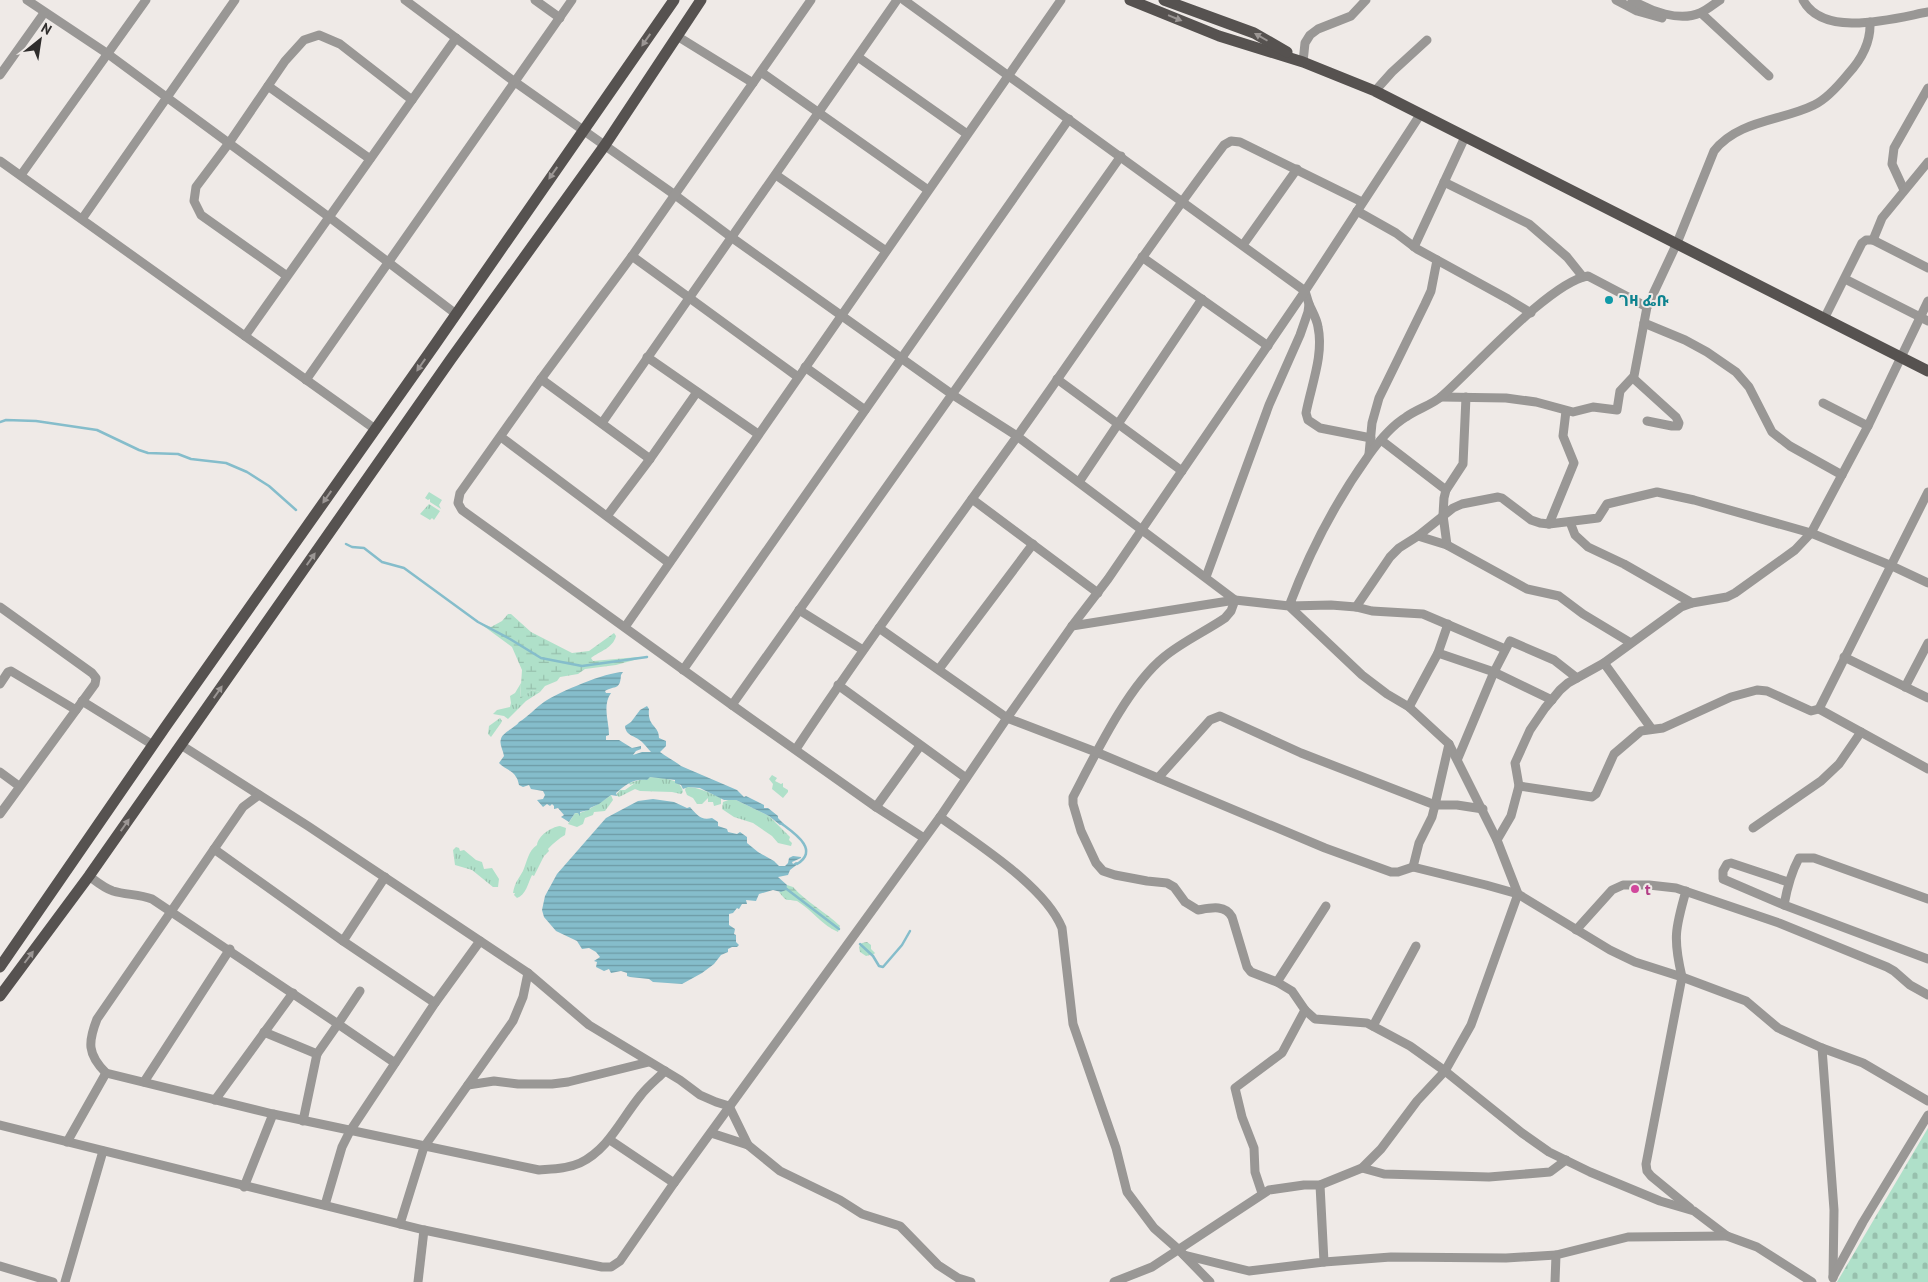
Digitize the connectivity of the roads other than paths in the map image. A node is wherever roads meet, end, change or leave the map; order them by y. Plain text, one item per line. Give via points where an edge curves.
1 (27, 0) edge
2 (146, 0) edge
3 (234, 0) edge
4 (405, 0) edge
5 (535, 0) edge
6 (572, 0) edge
7 (674, 0) edge
8 (701, 0) edge
9 (811, 0) edge
10 (897, 0) edge
11 (904, 0) edge
12 (1061, 0) edge
13 (1130, 0) edge
14 (1164, 0) edge
15 (1366, 0) edge
16 (1616, 0) edge
17 (1632, 0) edge
18 (1720, 0) edge
19 (1803, 0) edge
20 (1928, 12) edge
21 (44, 13) junction
22 (1701, 13) junction
23 (1691, 15) junction
24 (560, 18) junction
25 (1870, 22) junction
26 (676, 36) junction
27 (456, 38) junction
28 (1427, 40) dead end
29 (108, 54) junction
30 (858, 56) junction
31 (1303, 62) junction
32 (760, 72) junction
33 (0, 75) edge
34 (1008, 75) junction
35 (1769, 76) dead end
36 (515, 82) junction
37 (753, 83) junction
38 (268, 86) junction
39 (1928, 88) edge
40 (1376, 91) junction
41 (167, 98) junction
42 (412, 100) junction
43 (819, 112) junction
44 (1420, 115) junction
45 (1068, 118) junction
46 (584, 129) junction
47 (967, 134) junction
48 (1465, 138) junction
49 (229, 143) junction
50 (605, 145) junction
51 (1121, 156) junction
52 (370, 159) junction
53 (0, 161) edge
54 (1928, 162) edge
55 (1296, 169) junction
56 (21, 175) junction
57 (776, 175) junction
58 (1444, 182) junction
59 (928, 190) junction
60 (1904, 190) junction
61 (675, 195) junction
62 (1182, 200) junction
63 (1362, 202) junction
64 (1357, 211) junction
65 (330, 217) junction
66 (82, 219) junction
67 (731, 237) junction
68 (1873, 240) junction
69 (1677, 244) junction
70 (1243, 245) junction
71 (1414, 246) junction
72 (886, 251) junction
73 (632, 256) junction
74 (1142, 257) junction
75 (1437, 260) junction
76 (388, 262) junction
77 (1928, 268) edge
78 (287, 276) junction
79 (1583, 277) junction
80 (1845, 279) junction
81 (1306, 291) junction
82 (690, 297) junction
83 (1202, 299) junction
84 (1928, 301) edge
85 (1309, 304) junction
86 (1647, 307) junction
87 (1531, 313) junction
88 (456, 314) junction
89 (842, 314) junction
90 (1824, 319) junction
91 (1924, 319) edge
92 (1644, 323) junction
93 (245, 336) junction
94 (434, 346) junction
95 (1268, 346) junction
96 (647, 357) junction
97 (901, 358) junction
98 (1900, 358) junction
99 (451, 359) junction
100 (805, 367) junction
101 (1928, 371) edge
102 (798, 376) junction
103 (1633, 378) junction
104 (541, 379) junction
105 (1057, 379) junction
106 (306, 380) junction
107 (697, 392) junction
108 (953, 395) junction
109 (1441, 397) junction
110 (1466, 397) junction
111 (1823, 403) dead end
112 (865, 410) junction
113 (1566, 411) junction
114 (1647, 420) dead end
115 (602, 422) junction
116 (1118, 424) junction
117 (1868, 426) junction
118 (375, 429) junction
119 (758, 434) junction
120 (1017, 436) junction
121 (501, 437) junction
122 (1371, 438) junction
123 (1381, 440) junction
124 (1369, 454) junction
125 (650, 459) junction
126 (1182, 471) junction
127 (1842, 474) junction
128 (1079, 482) junction
129 (1446, 490) junction
130 (1928, 492) edge
131 (972, 499) junction
132 (1443, 515) junction
133 (607, 516) junction
134 (1570, 522) junction
135 (1549, 524) junction
136 (1142, 528) junction
137 (1811, 533) junction
138 (1418, 536) junction
139 (1033, 544) junction
140 (1447, 545) junction
141 (669, 563) junction
142 (1892, 566) junction
143 (1206, 577) junction
144 (1928, 584) edge
145 (1098, 593) junction
146 (1235, 600) junction
147 (1692, 603) junction
148 (1289, 606) junction
149 (0, 607) edge
150 (1356, 607) junction
151 (799, 610) junction
152 (1448, 624) junction
153 (1072, 626) junction
154 (624, 627) junction
155 (879, 628) junction
156 (1631, 643) junction
157 (1928, 643) edge
158 (1505, 649) junction
159 (863, 650) junction
160 (1438, 653) junction
161 (1844, 657) junction
162 (1604, 663) junction
163 (683, 670) junction
164 (939, 670) junction
165 (1494, 672) junction
166 (1577, 678) junction
167 (0, 684) edge
168 (838, 685) junction
169 (1905, 687) junction
170 (1928, 698) edge
171 (1552, 700) junction
172 (82, 701) junction
173 (732, 705) junction
174 (1408, 707) junction
175 (1819, 709) junction
176 (76, 710) junction
177 (1007, 718) junction
178 (1651, 728) junction
179 (1861, 732) junction
180 (1450, 744) junction
181 (153, 745) junction
182 (181, 745) junction
183 (920, 746) junction
184 (796, 749) junction
185 (1096, 752) junction
186 (1458, 758) junction
187 (1928, 768) edge
188 (0, 772) edge
189 (966, 778) junction
190 (1158, 778) junction
191 (20, 786) junction
192 (1519, 786) junction
193 (260, 795) junction
194 (1435, 805) junction
195 (876, 807) junction
196 (1483, 809) junction
197 (0, 814) edge
198 (940, 817) junction
199 (1753, 828) dead end
200 (924, 838) junction
201 (1497, 840) junction
202 (214, 849) junction
203 (1413, 867) junction
204 (89, 876) junction
205 (385, 877) junction
206 (1788, 882) junction
207 (1686, 891) junction
208 (1518, 894) junction
209 (1928, 899) edge
210 (1784, 905) junction
211 (1326, 906) dead end
212 (171, 910) junction
213 (1576, 930) junction
214 (343, 941) junction
215 (480, 941) junction
216 (1416, 946) dead end
217 (230, 949) junction
218 (1928, 958) edge
219 (0, 967) edge
220 (528, 972) junction
221 (1682, 977) junction
222 (1277, 982) junction
223 (360, 991) dead end
224 (293, 992) junction
225 (1928, 995) edge
226 (0, 996) edge
227 (434, 1003) junction
228 (1305, 1010) junction
229 (338, 1024) junction
230 (1373, 1026) junction
231 (264, 1032) junction
232 (1822, 1048) junction
233 (317, 1054) junction
234 (649, 1062) junction
235 (395, 1064) junction
236 (666, 1071) junction
237 (1445, 1071) junction
238 (106, 1073) junction
239 (144, 1082) junction
240 (468, 1085) junction
241 (215, 1100) junction
242 (1928, 1101) edge
243 (729, 1106) junction
244 (273, 1114) junction
245 (1928, 1115) edge
246 (303, 1120) junction
247 (0, 1124) edge
248 (350, 1130) junction
249 (711, 1133) junction
250 (610, 1140) junction
251 (67, 1142) junction
252 (748, 1145) junction
253 (424, 1147) junction
254 (103, 1151) junction
255 (1566, 1160) junction
256 (1362, 1168) junction
257 (674, 1183) junction
258 (1320, 1185) junction
259 (244, 1187) junction
260 (1262, 1193) junction
261 (325, 1205) junction
262 (1694, 1211) junction
263 (400, 1224) junction
264 (424, 1230) junction
265 (1727, 1236) junction
266 (1181, 1252) junction
267 (1556, 1255) junction
268 (1324, 1262) junction
269 (0, 1266) edge
270 (1831, 1280) edge
271 (53, 1282) edge
272 (66, 1282) edge
273 (418, 1282) edge
274 (971, 1282) edge
275 (1114, 1282) edge
276 (1210, 1282) edge
277 (1555, 1282) edge
278 (1812, 1282) edge

1 - 21 street
2 - 29 street
3 - 41 street
4 - 27 street
5 - 24 street
6 - 24 street
7 -> 46 main road
8 - 26 main road
9 - 32 street
10 - 30 street
11 - 34 street
12 - 34 street
13 -> 31 main road via 1219,36
31 -> 14 main road via 1254,33
15 - 31 street via 1351,16 1310,35 1305,44
16 - 23 street via 1637,12 1653,16 1677,19
17 - 23 street via 1660,13
18 - 22 street
19 - 25 street via 1811,10 1829,20
20 - 25 street
21 - 29 street
21 - 33 street
22 - 23 street
22 - 35 street
24 - 36 street
25 - 69 street via 1868,45 1857,64 1821,100 1798,111 1754,124 1722,141 1714,151
26 - 37 street
26 - 50 main road
27 - 36 street
27 - 42 street
28 - 40 street
29 - 41 street
29 - 56 street
30 - 43 street
30 - 47 street
31 - 40 main road
32 - 37 street
32 - 43 street
34 - 45 street
34 - 47 street
36 - 46 street
36 - 76 street
37 - 61 street
38 - 42 street via 304,40 319,35 340,44
38 - 49 street
38 - 52 street
39 - 60 street via 1894,148 1892,164
40 - 44 main road
41 - 49 street
41 - 66 street
42 - 52 street
43 - 57 street
43 - 59 street
44 - 48 main road
44 - 63 street
45 - 51 street
45 - 97 street
46 - 50 street
46 -> 88 main road
47 - 59 street
48 - 58 street
48 - 69 main road
49 - 65 street
49 - 78 street via 196,187 194,201 202,214
50 - 61 street
50 - 99 main road
51 - 62 street
51 - 108 street
52 - 65 street
53 - 56 street
54 - 60 street
55 - 62 street via 1240,142 1231,141 1224,144
55 - 63 street
55 - 70 street
56 - 66 street
57 - 67 street
57 - 72 street
58 - 71 street
58 - 79 street via 1530,224 1567,257
59 - 72 street
60 - 68 street via 1882,218
61 - 67 street
61 - 73 street
62 - 70 street
62 - 74 street
63 - 64 street
64 - 71 street
64 - 81 street
65 - 76 street
65 - 78 street
66 - 93 street
67 - 82 street
67 - 89 street
68 - 77 street
68 - 80 street via 1862,243
69 - 86 street
69 - 90 main road
70 - 81 street
71 - 75 street
72 - 89 street
73 - 82 street
73 - 104 street
74 - 83 street
74 - 105 street
75 - 87 street
75 - 122 street via 1428,297 1379,398
76 - 88 street
76 - 106 street
78 - 93 street
79 - 86 street via 1595,278
79 - 87 street via 1562,287
80 - 90 street
80 - 91 street
81 - 85 street
81 - 95 street
82 - 96 street
82 - 102 street
83 - 95 street
83 - 116 street
84 - 91 street
85 - 122 street via 1319,333 1306,413 1308,420 1320,428
85 - 143 street via 1300,334 1268,405
86 - 92 street
87 - 109 street
88 - 94 main road
89 - 97 street
89 - 100 street
90 - 98 main road
91 - 98 street
92 - 103 street
92 - 127 street via 1685,340 1736,372 1749,387 1772,432 1790,446
93 - 106 street
94 - 99 main road
94 -> 118 main road
95 - 126 street
96 - 107 street
96 - 115 street
97 - 108 street
97 - 112 street
98 - 101 main road
98 - 117 street
182 -> 99 main road
100 - 102 street
100 - 112 street
102 - 119 street
103 - 113 street via 1620,391 1617,410
103 - 114 street via 1679,423 1672,426
104 - 115 street
104 - 121 street
105 - 116 street
105 - 120 street
106 - 118 street
107 - 119 street
107 - 125 street
108 - 120 street
108 - 151 street
109 - 110 street
109 - 123 street via 1405,417
110 - 113 street via 1526,401
110 - 129 street via 1463,464
111 - 117 street
112 - 163 street
113 - 135 street via 1564,436 1574,463
115 - 125 street
116 - 126 street
116 - 128 street
117 - 127 street
118 -> 181 main road
119 - 141 street
120 - 128 street
120 - 131 street
121 - 133 street
121 - 154 street via 460,493 458,503 462,510
122 - 124 street
123 - 124 street
123 - 129 street
124 - 148 street via 1308,558
125 - 133 street
126 - 136 street
127 - 137 street
128 - 136 street
129 - 132 street
130 - 142 street
131 - 139 street
131 - 155 street
132 - 135 street via 1462,504 1498,497 1536,522
132 - 138 street
132 - 140 street
133 - 141 street
134 - 135 street
134 - 137 street via 1598,518 1607,504 1657,492
134 - 147 street via 1576,535 1588,547
136 - 143 street
136 - 145 street
137 - 142 street
137 - 147 street via 1795,550 1740,590 1727,597
138 - 140 street
138 - 150 street via 1390,557
139 - 145 street
139 - 164 street
140 - 156 street via 1528,589 1559,596
141 - 154 street
142 - 144 street
142 - 161 street
143 - 146 street
145 - 153 street
146 - 148 street
146 - 153 street
146 - 185 street via 1225,618 1154,666 1128,700
147 - 156 street via 1681,607
148 - 150 street
148 - 174 street via 1362,675
149 - 172 street via 92,673 96,678 95,684
150 - 152 street via 1423,614
151 - 159 street
151 - 173 street
152 - 158 street
152 - 160 street
153 - 177 street
154 - 163 street
155 - 159 street
155 - 164 street
156 - 162 street
157 - 169 street
158 - 165 street
158 - 166 street via 1511,641 1554,660
159 - 168 street
160 - 165 street
160 - 174 street
161 - 169 street
161 - 175 street
162 - 166 street
162 - 178 street
163 - 173 street
164 - 177 street
165 - 171 street
165 - 186 street
166 - 171 street
167 - 176 street via 11,671
168 - 183 street
168 - 184 street
169 - 170 street
171 - 192 street via 1530,730 1515,763
172 - 176 street
172 - 181 street
173 - 184 street
174 - 180 street
175 - 178 street via 1811,710 1767,691 1757,690 1731,697 1663,728
175 - 179 street
176 - 191 street
177 - 185 street
177 - 189 street
178 - 192 street via 1634,735 1614,754 1592,797
179 - 187 street
179 - 199 street via 1839,764 1821,781
180 - 186 street
180 - 194 street
181 - 219 main road
182 - 193 street
204 -> 182 main road
183 - 189 street
183 - 195 street
184 - 195 street
185 - 190 street
185 - 222 street via 1073,797 1081,830 1096,864 1103,871 1115,875 1171,884 1185,902 1198,910 1217,908 1229,913 1247,967
186 - 196 street
188 - 191 street
189 - 198 street
190 - 194 street via 1210,720 1220,716 1300,754
190 - 203 street via 1391,872
191 - 197 street
192 - 201 street via 1511,816
193 - 202 street via 243,807
193 - 205 street
194 - 196 street
194 - 203 street via 1419,842
195 - 200 street
196 - 201 street
198 - 200 street
198 - 266 street via 1032,887 1058,920 1062,928 1073,1024 1116,1148 1127,1192 1144,1218
200 - 243 street
201 - 208 street
202 - 212 street
202 - 214 street
203 - 208 street
204 - 212 street via 114,891 140,894
226 -> 204 main road
205 - 214 street
205 - 215 street
206 - 209 street via 1799,858 1806,857
206 - 210 street
206 - 210 street via 1731,863 1727,864 1722,875 1723,879
207 - 213 street via 1649,884 1618,886
207 - 221 street via 1675,936
207 - 225 street via 1779,923 1887,967
208 - 213 street
208 - 237 street via 1475,1018
210 - 218 street
211 - 222 street
212 - 217 street
212 - 238 street via 93,1029 92,1057
213 - 221 street via 1635,962
214 - 227 street
215 - 220 street
215 - 227 street
216 - 230 street
217 - 224 street
217 - 239 street
220 - 234 street via 589,1025
220 - 240 street via 523,997 513,1021
221 - 232 street via 1746,1001 1778,1028
221 - 262 street via 1646,1164 1651,1176
222 - 228 street via 1292,991
223 - 229 street
224 - 229 street
224 - 231 street
227 - 235 street
228 - 230 street via 1315,1018
228 - 260 street via 1282,1054 1235,1088 1254,1148 1255,1172
229 - 233 street
229 - 235 street
230 - 237 street via 1410,1046
231 - 233 street
231 - 241 street
232 - 242 street via 1863,1063
232 - 270 street via 1834,1210
233 - 246 street
234 - 236 street
234 - 240 street via 568,1082 518,1084 494,1081
235 - 248 street
236 - 243 street via 700,1094
236 - 250 street via 640,1096
237 - 255 street via 1535,1143
237 - 256 street
238 - 239 street
238 - 251 street
239 - 241 street
240 - 253 street
241 - 244 street
243 - 249 street
243 - 252 street
244 - 246 street
244 - 259 street
245 - 270 street
246 - 248 street
247 - 251 street
248 - 253 street
248 - 261 street
249 - 252 street
249 - 257 street
250 - 253 street via 579,1163 566,1168 539,1170
250 - 257 street
251 - 254 street
252 - 274 street via 780,1171 869,1217 900,1226 938,1265
253 - 263 street
254 - 259 street
254 - 272 street
255 - 256 street via 1550,1172 1489,1177 1384,1174
255 - 262 street via 1616,1183
256 - 258 street
257 - 264 street via 620,1261 611,1267 602,1268
258 - 260 street via 1275,1188
258 - 268 street
259 - 261 street
260 - 266 street
261 - 263 street
262 - 265 street
263 - 264 street
264 - 273 street
265 - 267 street via 1628,1237
265 - 278 street via 1757,1247
266 - 268 street via 1249,1271
266 - 275 street
266 - 276 street
267 - 268 street via 1391,1257
267 - 277 street
269 - 271 street

